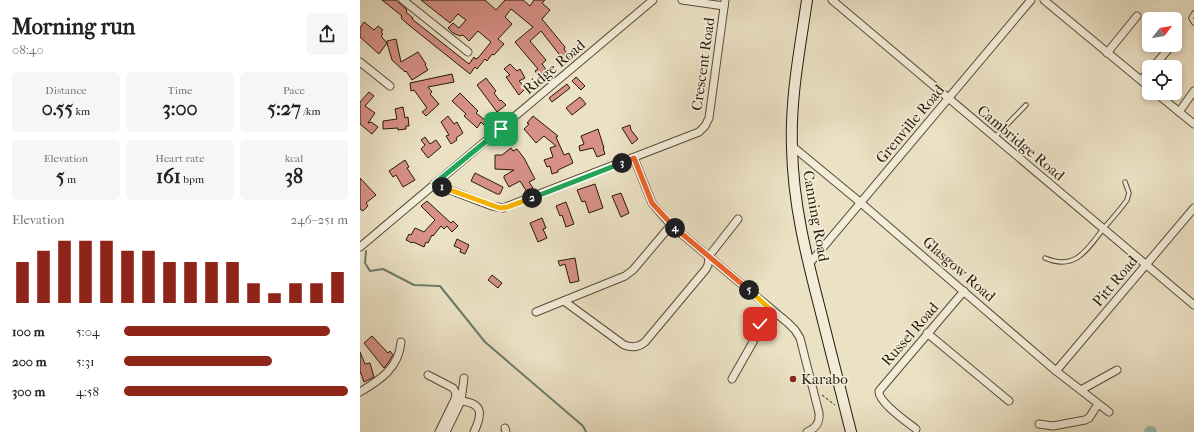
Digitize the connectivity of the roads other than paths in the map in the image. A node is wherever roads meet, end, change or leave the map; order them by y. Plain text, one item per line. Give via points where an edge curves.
1 (403, 0) edge
2 (653, 0) edge
3 (682, 0) edge
4 (807, 0) edge
5 (832, 0) edge
6 (1031, 0) edge
7 (1044, 0) edge
8 (725, 3) edge
9 (1194, 13) edge
10 (1137, 16) dead end
11 (1194, 23) edge
12 (468, 52) dead end
13 (1166, 52) edge
14 (1107, 53) junction
15 (1159, 60) edge
16 (360, 62) edge
17 (1141, 80) edge
18 (390, 86) dead end
19 (1194, 91) edge
20 (948, 100) junction
21 (1164, 100) edge
22 (1026, 105) dead end
23 (1179, 112) junction
24 (1194, 124) edge
25 (994, 138) junction
26 (792, 146) junction
27 (634, 158) junction
28 (1125, 182) dead end
29 (434, 184) junction
30 (861, 203) junction
31 (1194, 208) edge
32 (738, 219) dead end
33 (671, 225) junction
34 (1104, 229) junction
35 (360, 246) edge
36 (709, 256) junction
37 (1045, 258) dead end
38 (809, 264) junction
39 (1146, 266) junction
40 (964, 291) junction
41 (564, 301) junction
42 (1194, 305) edge
43 (770, 309) junction
44 (536, 312) dead end
45 (927, 333) junction
46 (401, 342) dead end
47 (1117, 370) dead end
48 (1056, 371) junction
49 (428, 374) dead end
50 (464, 378) dead end
51 (732, 380) dead end
52 (1081, 390) junction
53 (360, 392) edge
54 (460, 401) junction
55 (1009, 401) dead end
56 (1098, 404) junction
57 (1109, 412) dead end
58 (1039, 424) dead end
59 (916, 429) dead end
60 (439, 432) edge
61 (446, 432) edge
62 (474, 432) edge
63 (807, 432) edge
64 (851, 432) edge

1 - 12 street
2 - 29 street, Ridge Road
3 - 8 street
4 - 26 main road, Canning Road via 793,100
5 - 20 street, Cambridge Road
6 - 20 street, Grenville Road
7 - 14 street
8 - 27 street, Crescent Road via 706,126 695,134
9 - 11 lane via 1191,18
10 - 14 street
13 - 15 street
14 - 17 street
16 - 18 street
19 - 23 street
20 - 25 street, Cambridge Road
20 - 30 street, Grenville Road
21 - 23 street
22 - 25 lane
23 - 24 street
25 - 34 street, Cambridge Road
26 - 30 street, Glasgow Road
26 - 38 main road, Canning Road via 796,206
27 - 29 street, Crescent Road via 503,208
27 - 33 street via 652,203
28 - 34 lane via 1129,193 1127,200
29 - 35 street, Ridge Road
30 - 38 street, Grenville Road
30 - 40 street, Glasgow Road
31 - 39 street, Pitt Road
32 - 36 street
33 - 36 street
33 - 41 street via 629,274
34 - 37 lane via 1080,257 1062,262
34 - 39 street, Cambridge Road
36 - 41 street via 706,269 646,342 639,346 624,345
36 - 43 street
38 - 64 main road, Canning Road
39 - 42 street, Cambridge Road
39 - 48 street, Pitt Road
40 - 45 street, Russel Road
40 - 48 street, Glasgow Road
41 - 44 street
43 - 51 street
43 - 63 street via 798,334 820,417 817,425
45 - 55 street
45 - 59 street, Russel Road via 882,386 878,395
46 - 53 street via 399,356 394,364 378,381
47 - 52 street
48 - 52 street, Glasgow Road
49 - 60 street via 453,388 456,393 456,399
50 - 54 street
52 - 56 street, Glasgow Road
54 - 61 street
54 - 62 street via 471,403 480,412 480,420
56 - 57 street, Glasgow Road
56 - 58 street via 1085,420 1053,426

